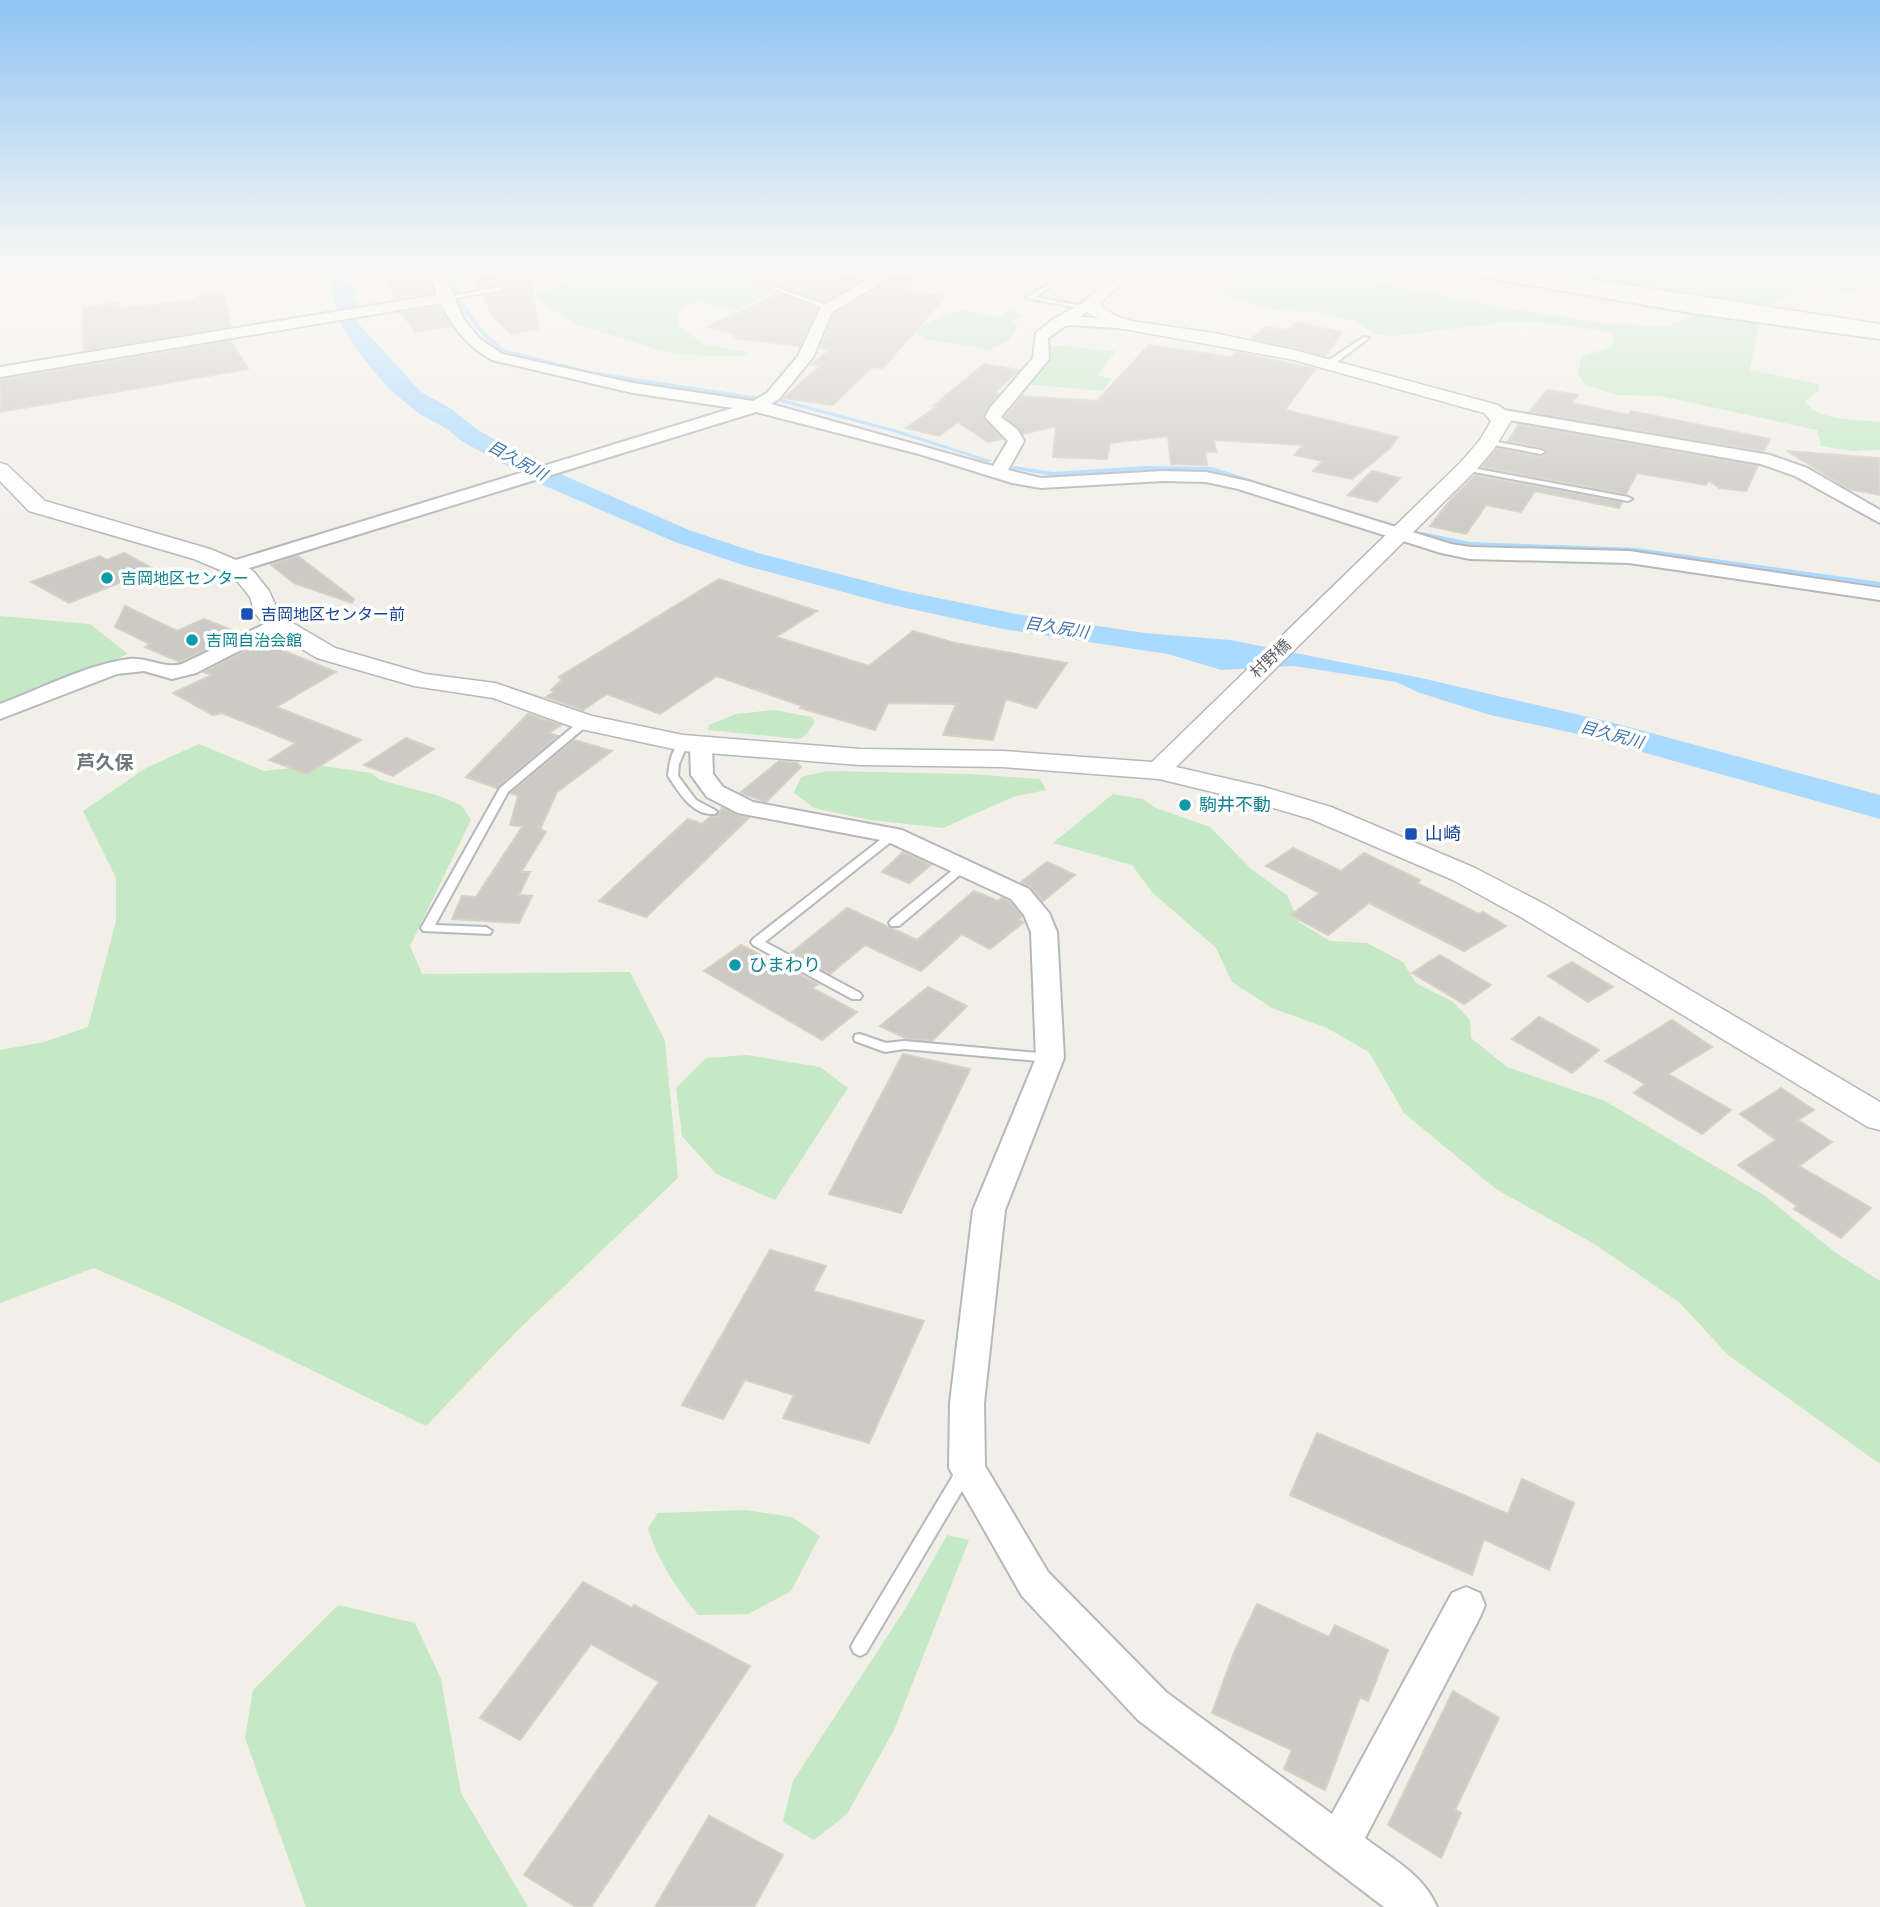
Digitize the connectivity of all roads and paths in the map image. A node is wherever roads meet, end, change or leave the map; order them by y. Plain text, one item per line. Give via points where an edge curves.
1 (85, 358) edge
2 (501, 358) edge
3 (804, 358) edge
4 (1041, 358) edge
5 (1303, 358) edge
6 (1338, 358) edge
7 (1329, 364) junction
8 (0, 372) edge
9 (757, 406) junction
10 (1498, 414) junction
11 (1489, 442) junction
12 (1541, 452) dead end
13 (1464, 468) junction
14 (998, 472) junction
15 (3, 476) edge
16 (1628, 499) dead end
17 (1880, 518) edge
18 (1399, 536) junction
19 (233, 567) junction
20 (1880, 594) edge
21 (277, 624) junction
22 (0, 712) edge
23 (585, 722) junction
24 (692, 744) junction
25 (1159, 771) junction
26 (711, 811) dead end
27 (893, 835) junction
28 (963, 867) junction
29 (895, 923) dead end
30 (486, 931) dead end
31 (856, 996) dead end
32 (860, 1038) dead end
33 (1050, 1058) junction
34 (1880, 1118) edge
35 (967, 1468) junction
36 (1466, 1605) dead end
37 (860, 1647) dead end
38 (1338, 1845) junction
39 (1415, 1907) edge

1 - 8 street
2 - 9 street via 633,388
3 - 9 street via 773,396
4 - 14 street via 1009,391 993,417 1016,441
5 - 7 street
6 - 7 lane
7 - 10 street
9 - 14 street
9 - 19 street
10 - 11 street via 1502,421
10 - 17 street via 1768,460 1801,472
11 - 12 lane
11 - 13 street, 村野橋
13 - 16 lane
13 - 18 street, 村野橋
14 - 18 street via 1041,483 1206,477
15 - 19 street via 37,506
18 - 20 street via 1470,553 1629,556
18 - 25 street, 村野橋 via 1245,681
19 - 21 street via 253,586
21 - 22 street via 189,669 172,673 130,664
21 - 23 street via 326,653 423,681 495,691
23 - 24 street
23 - 30 lane via 504,790 427,928
24 - 25 street
24 - 26 lane via 674,764 673,776 692,802
24 - 27 street via 702,775 715,792 746,808
25 - 34 street via 1321,813 1464,874
27 - 28 street
27 - 31 lane via 757,942
28 - 29 lane
28 - 33 street via 1020,894 1036,913 1044,932
32 - 33 lane via 885,1048 904,1045
33 - 35 street via 989,1210 967,1403
35 - 37 lane
35 - 38 street via 1035,1584 1152,1706
36 - 38 street
38 - 39 street

